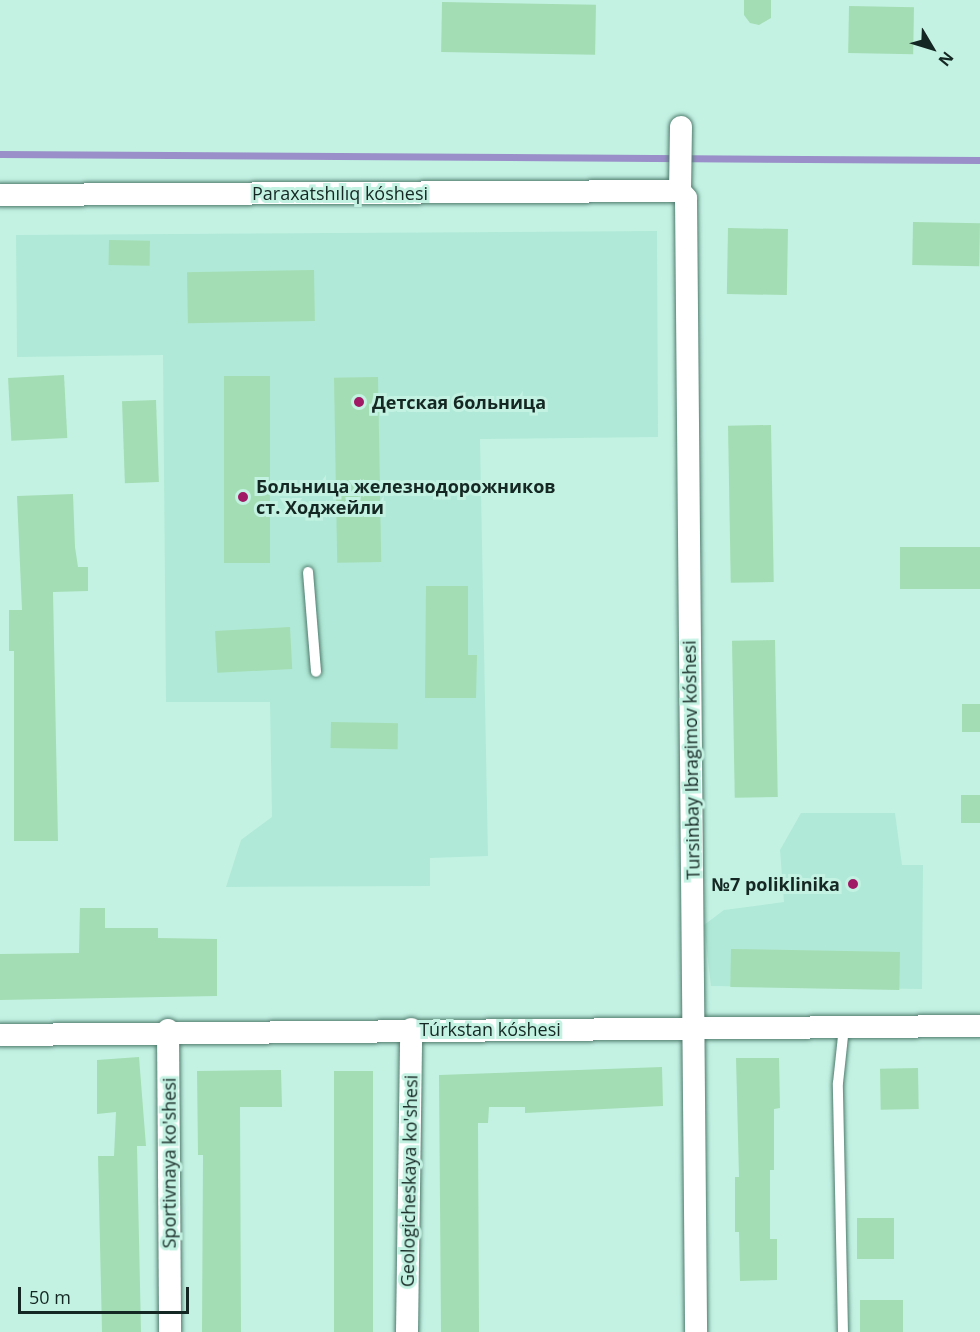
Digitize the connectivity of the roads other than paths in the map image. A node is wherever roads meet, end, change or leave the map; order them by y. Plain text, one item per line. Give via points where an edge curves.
1 (681, 127) dead end
2 (681, 191) junction
3 (0, 195) edge
4 (308, 572) dead end
5 (316, 672) dead end
6 (980, 1026) edge
7 (844, 1027) junction
8 (694, 1028) junction
9 (411, 1029) junction
10 (168, 1030) junction
11 (0, 1035) edge
12 (170, 1332) edge
13 (407, 1332) edge
14 (696, 1332) edge
15 (843, 1332) edge

1 - 2 street, Tursinbay Ibragimov kóshesi
2 - 3 street, Paraxatshılıq kóshesi
2 - 8 street, Tursinbay Ibragimov kóshesi via 686,198
4 - 5 lane
6 - 7 street, Túrkstan kóshesi
7 - 8 street, Túrkstan kóshesi
7 - 15 lane via 838,1083
8 - 9 street, Túrkstan kóshesi
8 - 14 street, Tursinbay Ibragimov kóshesi
9 - 10 street, Túrkstan kóshesi
9 - 13 street, Geologicheskaya ko'shesi
10 - 11 street, Túrkstan kóshesi
10 - 12 street, Sportivnaya ko'shesi

